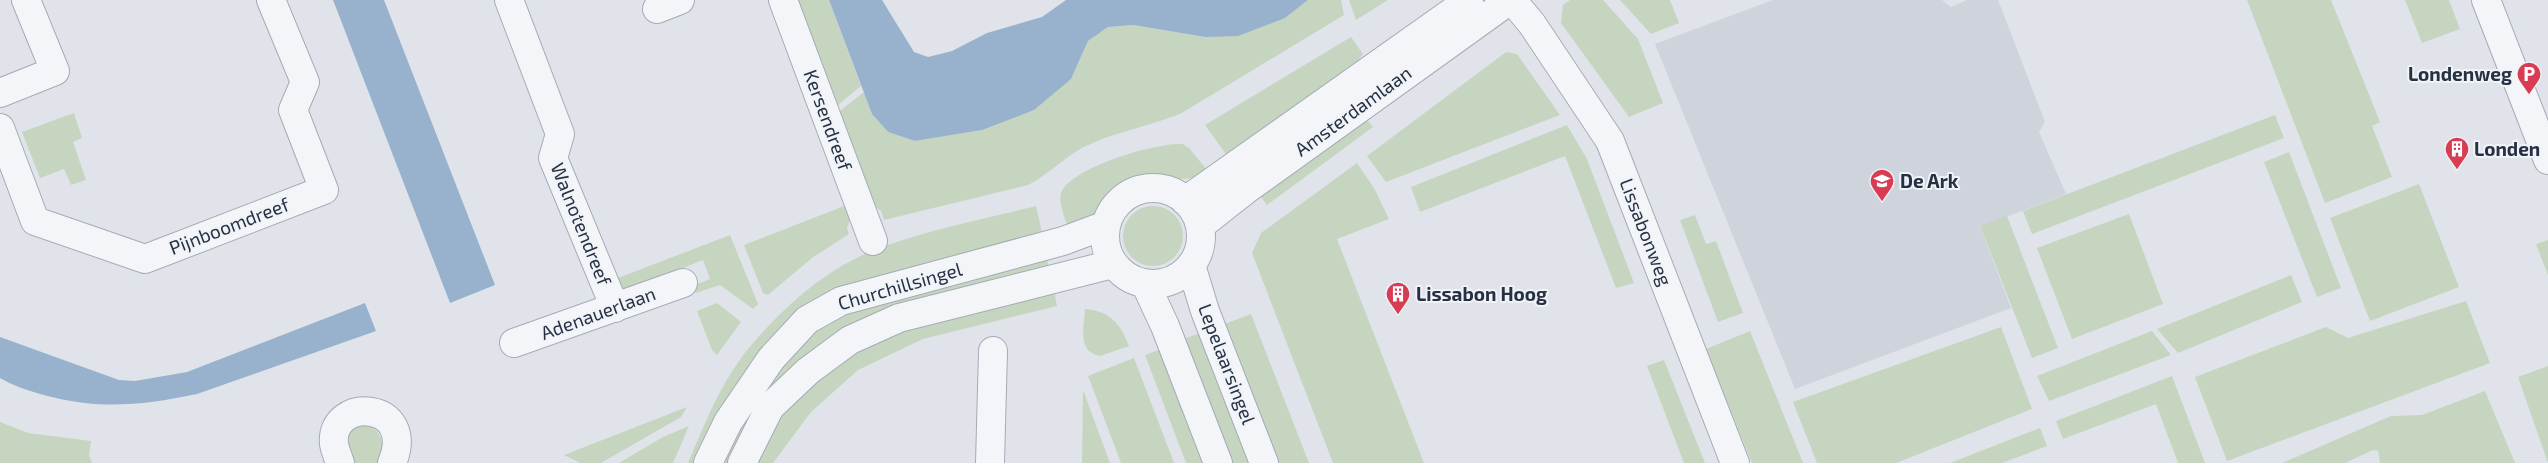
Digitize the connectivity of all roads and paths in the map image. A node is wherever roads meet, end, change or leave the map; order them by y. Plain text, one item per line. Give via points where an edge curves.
1 (26, 0) edge
2 (272, 0) edge
3 (509, 0) edge
4 (783, 0) edge
5 (1469, 0) edge
6 (2486, 0) edge
7 (1516, 6) edge
8 (0, 92) edge
9 (0, 128) edge
10 (2548, 160) edge
11 (1186, 201) junction
12 (1106, 225) junction
13 (1200, 226) junction
14 (873, 241) dead end
15 (1113, 264) junction
16 (1191, 265) junction
17 (682, 282) dead end
18 (1145, 283) junction
19 (615, 308) junction
20 (514, 343) dead end
21 (993, 351) dead end
22 (340, 463) edge
23 (392, 463) edge
24 (708, 463) edge
25 (742, 463) edge
26 (990, 463) edge
27 (1218, 463) edge
28 (1264, 463) edge
29 (1735, 463) edge

1 - 8 street via 55,72
2 - 9 street, Pijnboomdreef via 305,82 293,110 324,190 145,259 35,220
3 - 19 street, Walnotendreef via 560,134 553,158
4 - 14 street, Kersendreef
5 - 11 street, Amsterdamlaan
6 - 10 street
7 - 13 street, Amsterdamlaan via 1255,183
7 - 29 street, Lissabonweg via 1610,141
11 - 12 street via 1164,189 1139,190 1118,203
11 - 13 street
12 - 15 street via 1105,245
12 - 24 street, Churchillsingel via 1056,243 842,301 807,320 771,359 728,422
13 - 16 street via 1200,247
15 - 18 street via 1127,277
15 - 25 street, Churchillsingel via 899,318 850,340 808,371 770,407
16 - 18 street via 1170,281
16 - 28 street, Lepelaarsingel via 1205,311
17 - 19 street, Adenauerlaan
18 - 27 street
19 - 20 street, Adenauerlaan
21 - 26 street
22 - 23 street via 334,444 341,422 358,411 369,411 379,412 391,422 397,439

